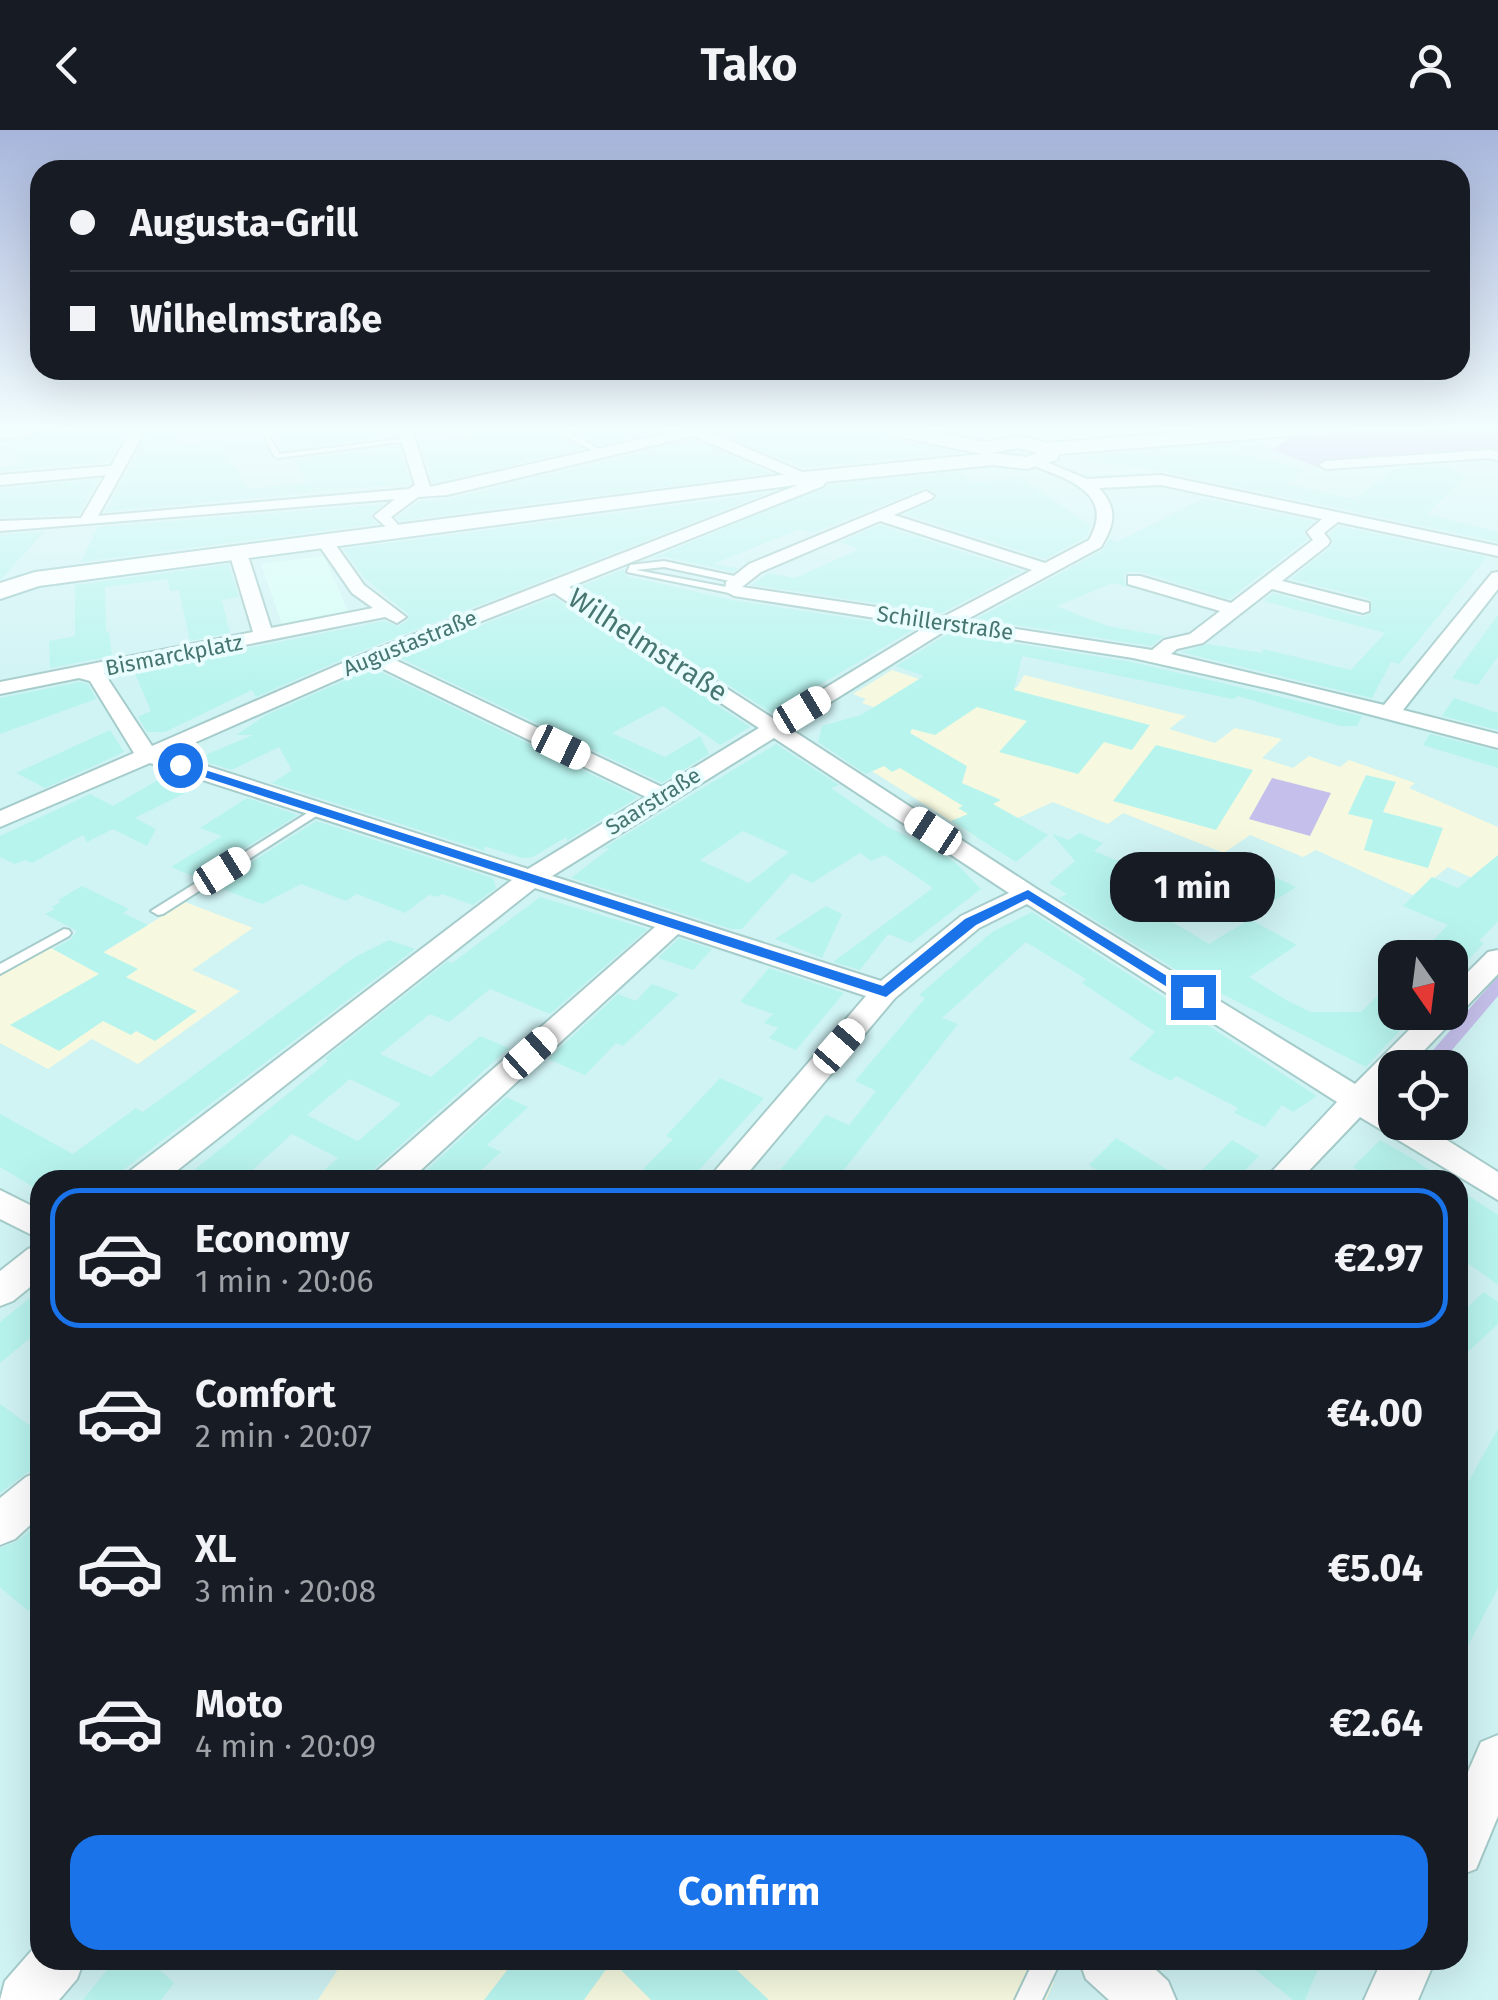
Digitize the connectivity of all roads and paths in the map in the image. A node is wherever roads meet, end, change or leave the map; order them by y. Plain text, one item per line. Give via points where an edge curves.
1 (90, 516) edge
2 (164, 516) edge
3 (400, 516) edge
4 (400, 516) edge
5 (478, 516) edge
6 (740, 516) edge
7 (879, 516) joint
8 (1107, 516) edge
9 (1336, 516) edge
10 (1337, 516) edge
11 (87, 522) junction
12 (0, 526) edge
13 (395, 526) junction
14 (335, 539) junction
15 (1498, 551) edge
16 (240, 559) dead end
17 (626, 565) junction
18 (1048, 569) junction
19 (1498, 576) edge
20 (1134, 580) dead end
21 (1271, 583) junction
22 (737, 585) junction
23 (5, 587) edge
24 (564, 591) junction
25 (1363, 606) dead end
26 (1235, 610) junction
27 (387, 611) junction
28 (944, 624) junction
29 (431, 634) junction
30 (264, 637) junction
31 (1156, 658) junction
32 (382, 662) junction
33 (83, 673) junction
34 (0, 688) edge
35 (1390, 712) junction
36 (774, 726) junction
37 (1498, 741) edge
38 (146, 754) junction
39 (662, 796) junction
40 (316, 811) junction
41 (0, 820) edge
42 (531, 878) junction
43 (1028, 894) junction
44 (158, 911) dead end
45 (671, 926) junction
46 (64, 933) dead end
47 (1498, 958) edge
48 (0, 970) edge
49 (1468, 989) edge
50 (886, 992) junction
51 (1426, 1030) edge
52 (1358, 1100) junction
53 (155, 1170) edge
54 (400, 1170) edge
55 (732, 1170) edge
56 (1290, 1170) edge
57 (1498, 1188) edge
58 (0, 1203) edge
59 (30, 1220) edge
60 (30, 1267) edge
61 (0, 1291) edge
62 (30, 1499) edge
63 (0, 1525) edge
64 (1498, 1760) edge
65 (1468, 1828) edge
66 (50, 1970) edge
67 (1043, 1970) edge
68 (1116, 1970) edge
69 (1404, 1970) edge
70 (24, 2000) edge
71 (1028, 2000) edge
72 (1150, 2000) edge
73 (1391, 2000) edge

1 - 11 street
2 - 11 street
3 - 13 street
4 - 13 street
5 - 13 street
6 - 17 street, Augustastraße
7 - 18 street
7 - 22 street via 755,568
8 - 18 street, Saarstraße via 1095,544
9 - 21 street via 1315,532 1322,541
10 - 15 street
11 - 12 street
13 - 14 street
14 - 23 street
14 - 27 street via 358,589
16 - 30 street, Bismarckplatz
17 - 22 lane via 664,564
17 - 24 street, Augustastraße
18 - 28 street, Saarstraße
19 - 35 street
20 - 26 street
21 - 25 street
21 - 26 street
22 - 28 street, Schillerstraße
24 - 29 street, Augustastraße
24 - 36 street, Wilhelmstraße
26 - 31 street
27 - 29 street
27 - 30 street, Bismarckplatz
28 - 31 street, Schillerstraße
28 - 36 street, Saarstraße
29 - 32 street, Augustastraße
30 - 33 street, Bismarckplatz
31 - 35 street, Schillerstraße
32 - 38 street, Augustastraße
32 - 39 street
33 - 34 street, Bismarckplatz
33 - 38 street via 97,677
35 - 37 street, Schillerstraße
36 - 39 street, Saarstraße
36 - 43 street, Wilhelmstraße
38 - 40 street
38 - 41 street, Augustastraße
39 - 42 street, Saarstraße
40 - 42 street
40 - 44 lane
42 - 45 street
42 - 53 street, Saarstraße
43 - 50 street via 970,922
43 - 52 street, Wilhelmstraße
45 - 50 street
45 - 54 street
46 - 48 lane
47 - 49 street
50 - 55 street
51 - 52 street
52 - 56 street
52 - 57 street, Wilhelmstraße
58 - 59 street
60 - 61 street
62 - 63 street
64 - 65 street
66 - 70 street
67 - 71 lane
68 - 72 street
69 - 73 street

